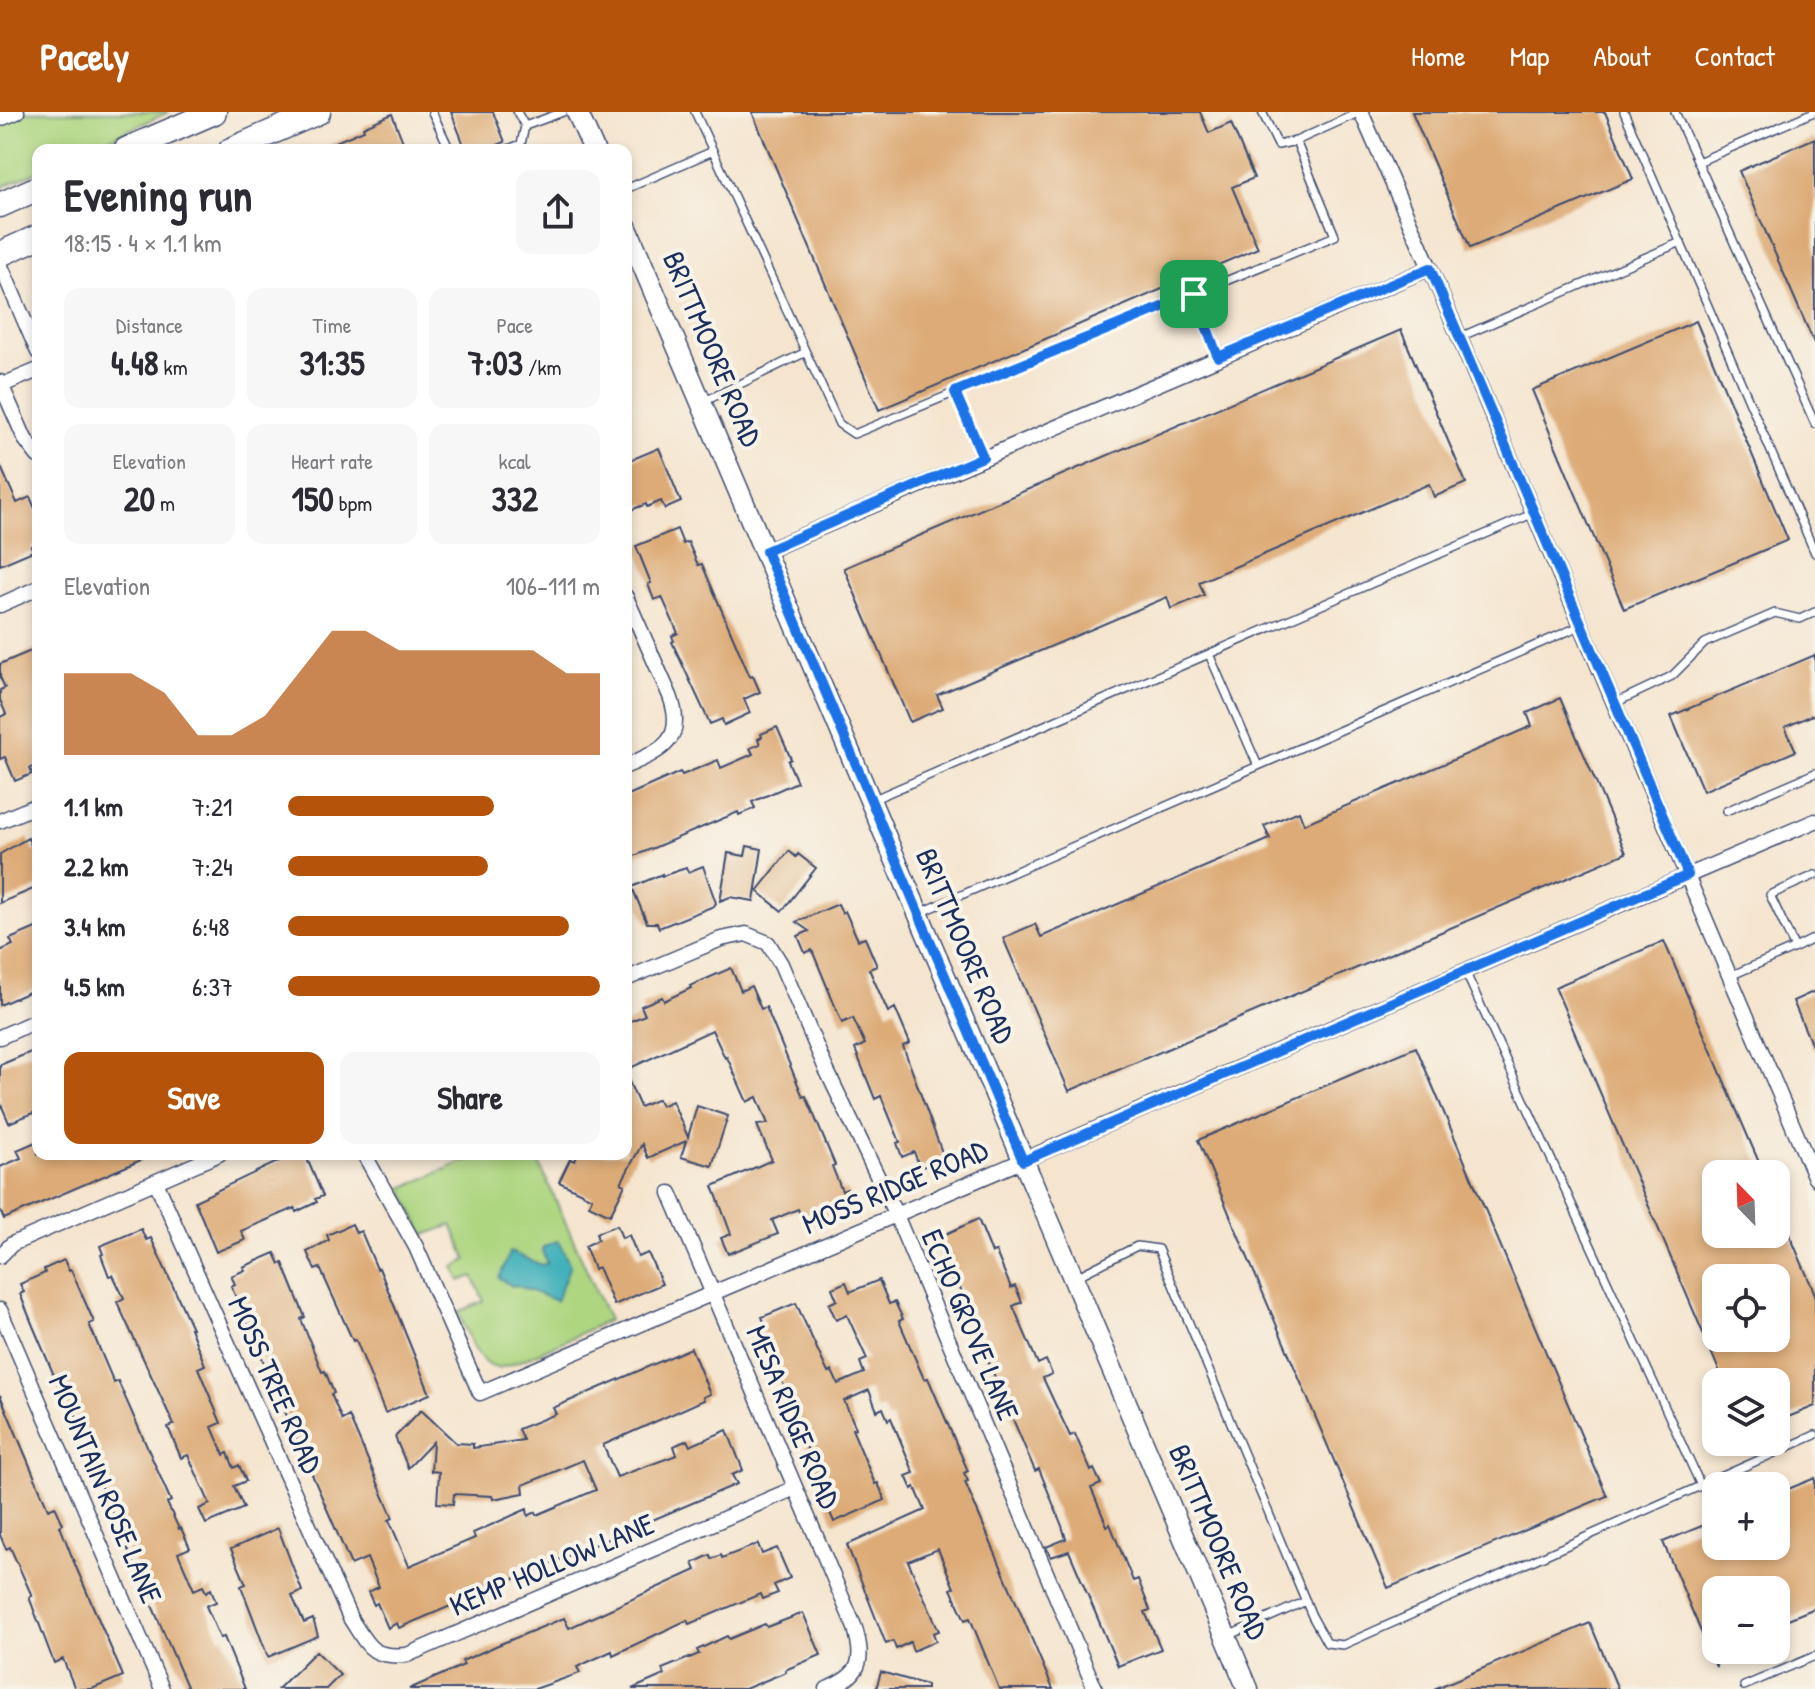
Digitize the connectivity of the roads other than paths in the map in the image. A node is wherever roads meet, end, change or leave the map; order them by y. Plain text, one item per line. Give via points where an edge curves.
1 (17, 112) edge
2 (214, 112) edge
3 (318, 112) edge
4 (432, 112) edge
5 (517, 112) edge
6 (563, 112) edge
7 (577, 112) edge
8 (695, 112) edge
9 (1262, 112) edge
10 (1360, 112) edge
11 (1624, 112) edge
12 (1675, 112) edge
13 (1814, 112) edge
14 (0, 119) edge
15 (525, 126) junction
16 (1296, 141) junction
17 (140, 144) edge
18 (227, 144) edge
19 (244, 144) edge
20 (447, 144) edge
21 (521, 144) edge
22 (591, 144) edge
23 (713, 151) junction
24 (1698, 162) junction
25 (632, 186) edge
26 (32, 191) edge
27 (0, 205) edge
28 (32, 240) edge
29 (632, 240) edge
30 (1681, 242) junction
31 (0, 254) edge
32 (0, 264) edge
33 (1430, 268) junction
34 (1194, 294) junction
35 (1460, 337) junction
36 (32, 338) edge
37 (804, 353) junction
38 (1218, 357) junction
39 (32, 372) edge
40 (0, 385) edge
41 (955, 392) junction
42 (703, 402) junction
43 (1815, 424) edge
44 (32, 448) edge
45 (983, 457) junction
46 (1534, 513) junction
47 (766, 551) junction
48 (1815, 553) edge
49 (32, 591) edge
50 (0, 605) edge
51 (632, 611) edge
52 (1815, 612) edge
53 (1582, 625) junction
54 (1209, 654) junction
55 (1615, 703) junction
56 (632, 763) edge
57 (1258, 766) junction
58 (1815, 773) edge
59 (870, 801) junction
60 (32, 808) edge
61 (1726, 811) dead end
62 (0, 821) edge
63 (1815, 821) edge
64 (1688, 875) junction
65 (1815, 875) edge
66 (918, 914) junction
67 (1815, 938) edge
68 (1795, 948) junction
69 (1465, 971) junction
70 (632, 976) edge
71 (1730, 976) junction
72 (32, 1023) edge
73 (0, 1037) edge
74 (206, 1160) edge
75 (367, 1160) edge
76 (1023, 1161) junction
77 (1815, 1178) edge
78 (156, 1182) junction
79 (670, 1193) dead end
80 (896, 1215) junction
81 (0, 1256) edge
82 (1074, 1278) junction
83 (712, 1294) junction
84 (0, 1310) edge
85 (1815, 1435) edge
86 (1701, 1486) junction
87 (795, 1488) junction
88 (1306, 1601) junction
89 (346, 1608) joint
90 (1226, 1637) junction
91 (1815, 1656) edge
92 (1744, 1686) dead end
93 (162, 1689) edge
94 (827, 1689) edge
95 (1095, 1689) edge
96 (1248, 1689) edge

1 - 14 street
2 - 17 main road
2 - 18 main road
3 - 19 main road
4 - 20 lane
5 - 15 lane
6 - 15 lane
7 - 22 main road
8 - 23 lane
9 - 16 lane via 1278,145
10 - 16 lane
10 - 33 street
11 - 30 lane
12 - 24 lane
13 - 24 lane
15 - 21 lane
16 - 34 lane via 1335,236
23 - 25 lane
23 - 37 lane
24 - 43 lane
26 - 27 main road
28 - 31 main road
29 - 42 main road, BRITTMOORE ROAD
30 - 35 lane
30 - 48 lane
32 - 36 street
33 - 35 street
33 - 38 street
34 - 38 lane
34 - 41 lane
35 - 46 street
37 - 41 lane via 839,424 854,434
37 - 42 lane
38 - 45 street
39 - 40 street
40 - 44 street
41 - 45 lane
42 - 47 main road, BRITTMOORE ROAD
45 - 47 street
46 - 53 street
46 - 54 lane
47 - 59 main road, BRITTMOORE ROAD
49 - 50 street
51 - 56 street via 676,712 676,728 666,745
52 - 55 lane via 1800,619 1775,613 1705,643 1672,676
53 - 55 street
53 - 57 lane
54 - 57 lane
54 - 59 lane
55 - 64 street
57 - 66 lane
58 - 61 lane
59 - 66 main road, BRITTMOORE ROAD
60 - 62 street
63 - 64 street, MOSS RIDGE ROAD
64 - 69 street, MOSS RIDGE ROAD
64 - 71 street
65 - 68 lane via 1770,895
66 - 76 main road, BRITTMOORE ROAD
67 - 68 lane
68 - 71 lane
69 - 76 street, MOSS RIDGE ROAD
69 - 86 lane
70 - 80 street, ECHO GROVE LANE via 721,939 746,934 768,943
71 - 77 street
72 - 73 street
74 - 78 street
75 - 83 street, MOSS RIDGE ROAD via 416,1247 480,1393
76 - 80 street, MOSS RIDGE ROAD
76 - 82 main road, BRITTMOORE ROAD
78 - 81 street via 12,1244
78 - 89 street, MOSS TREE ROAD
79 - 83 street, MESA RIDGE ROAD
80 - 83 street, MOSS RIDGE ROAD
80 - 95 street, ECHO GROVE LANE
82 - 88 lane via 1137,1246 1158,1249
82 - 90 main road, BRITTMOORE ROAD
83 - 87 street, MESA RIDGE ROAD
84 - 93 street, MOUNTAIN ROSE LANE
85 - 86 lane
86 - 88 lane via 1343,1645 1327,1643
87 - 89 street, KEMP HOLLOW LANE via 407,1655 387,1657 375,1651
87 - 94 street, MESA RIDGE ROAD via 860,1646 860,1663 849,1679
88 - 90 lane
90 - 96 main road, BRITTMOORE ROAD
91 - 92 lane

